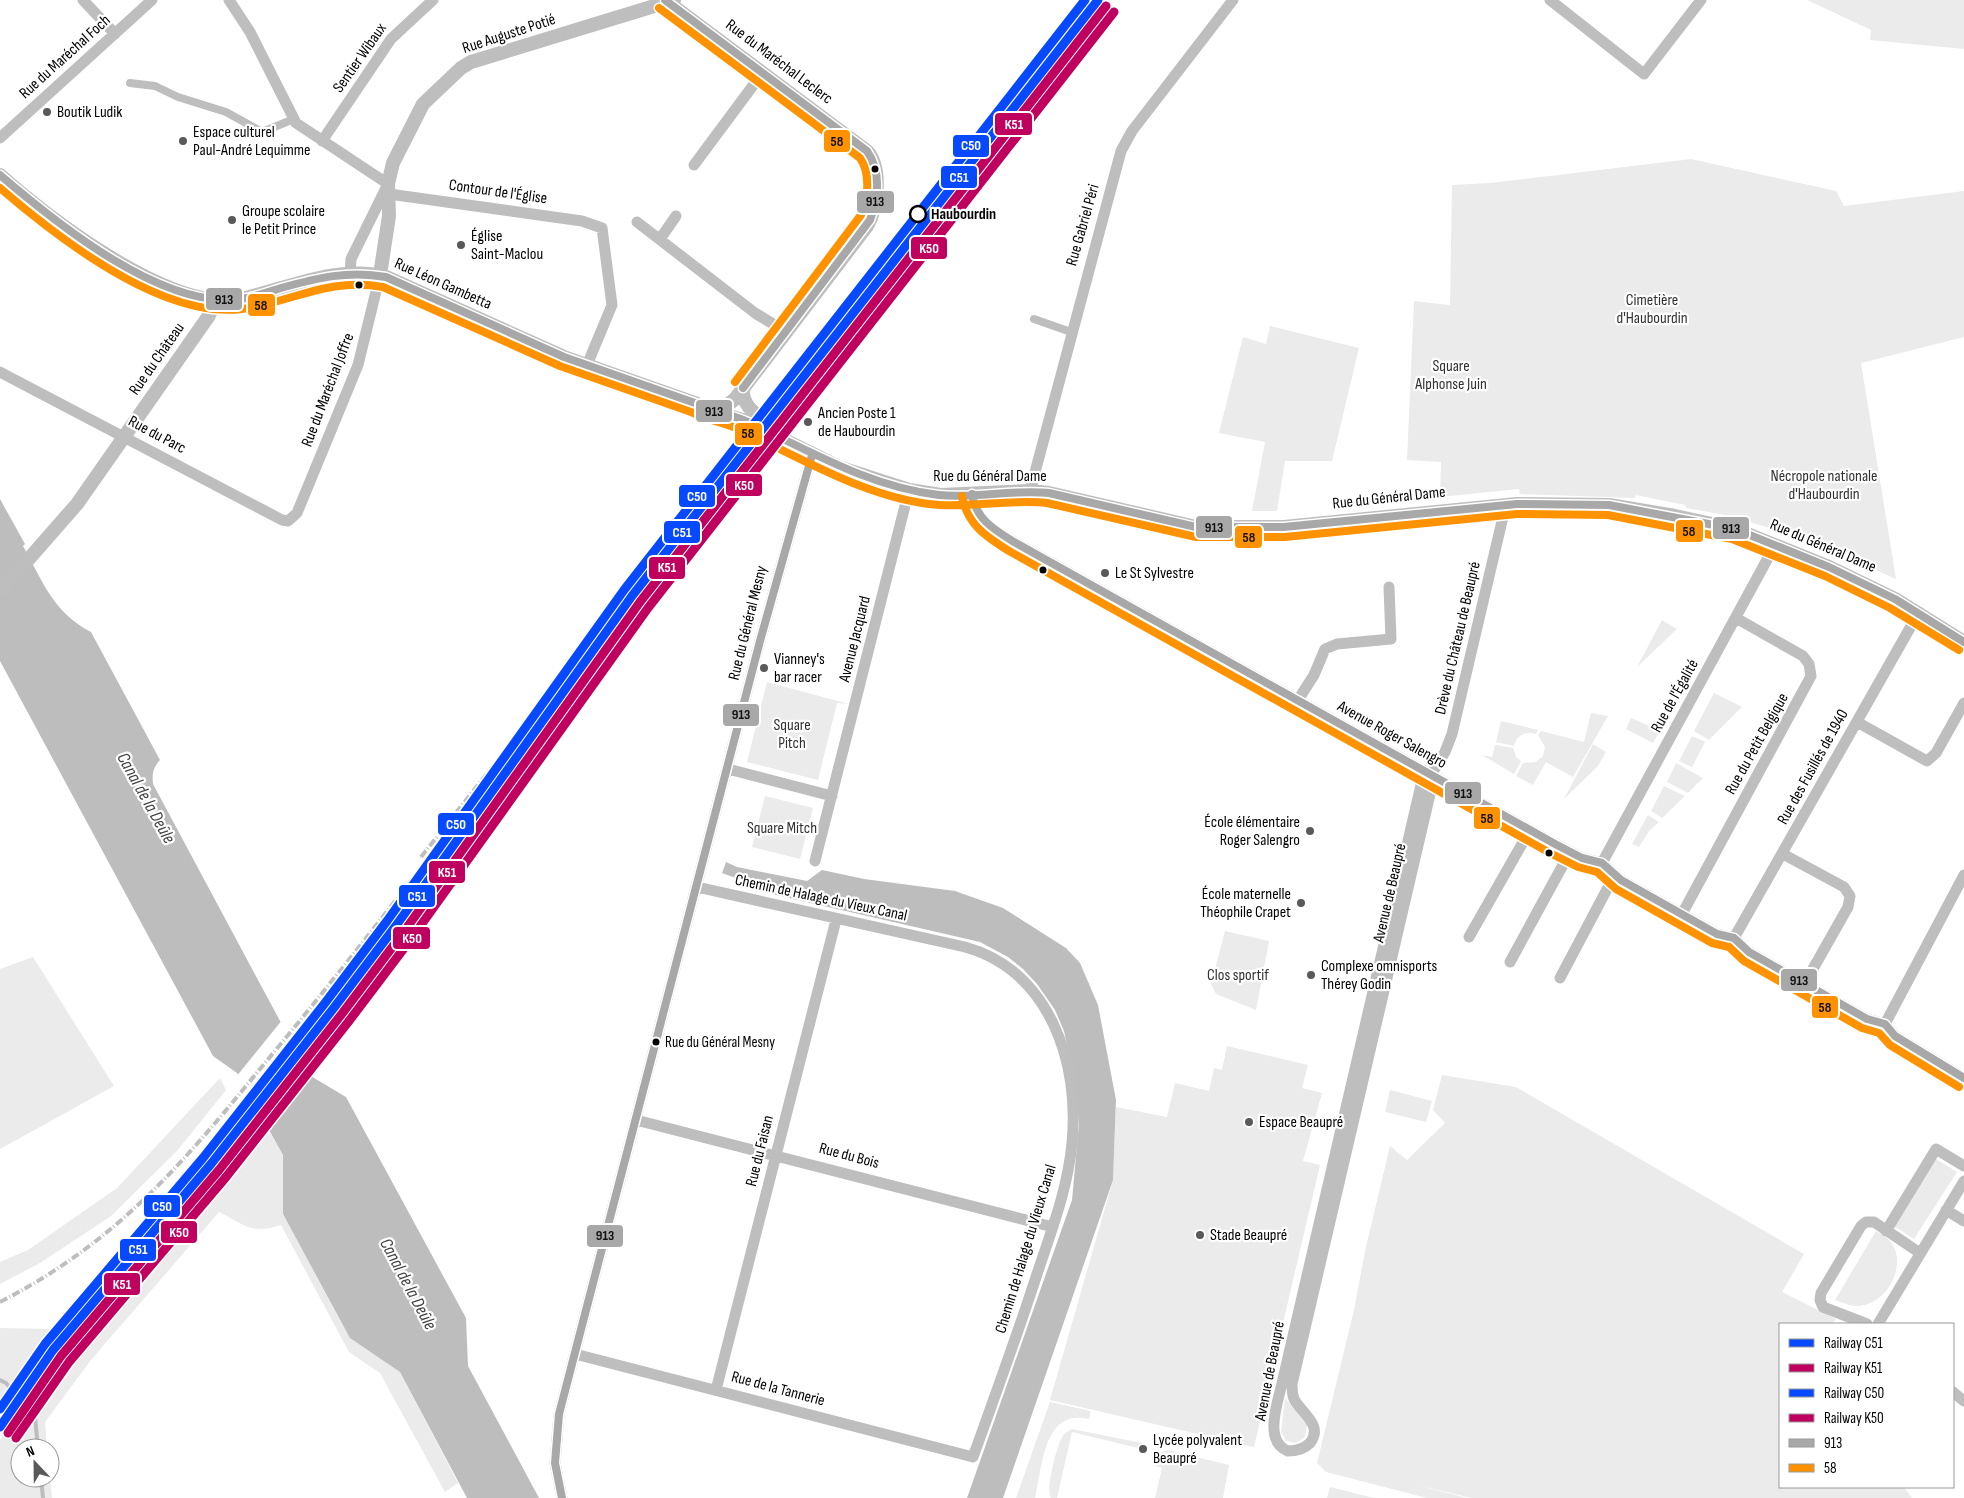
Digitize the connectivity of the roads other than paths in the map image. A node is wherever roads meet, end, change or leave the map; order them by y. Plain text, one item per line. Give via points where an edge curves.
1 (83, 0) edge
2 (152, 0) edge
3 (229, 0) edge
4 (433, 0) edge
5 (1233, 0) edge
6 (1550, 0) edge
7 (1701, 0) edge
8 (669, 1) edge
9 (115, 34) junction
10 (763, 72) junction
11 (130, 83) dead end
12 (294, 119) junction
13 (0, 138) edge
14 (322, 141) junction
15 (694, 166) dead end
16 (0, 175) edge
17 (388, 189) junction
18 (676, 216) dead end
19 (637, 222) dead end
20 (660, 239) junction
21 (350, 274) junction
22 (380, 275) junction
23 (216, 301) junction
24 (1034, 318) dead end
25 (786, 332) junction
26 (1070, 332) junction
27 (587, 365) junction
28 (0, 372) edge
29 (743, 388) junction
30 (695, 403) junction
31 (125, 437) junction
32 (806, 452) junction
33 (909, 490) junction
34 (1030, 491) junction
35 (972, 494) junction
36 (1506, 504) junction
37 (297, 513) joint
38 (1775, 544) junction
39 (1389, 586) dead end
40 (0, 592) edge
41 (1919, 612) junction
42 (1736, 618) junction
43 (1964, 642) edge
44 (1298, 700) junction
45 (1964, 703) edge
46 (1857, 722) junction
47 (728, 769) junction
48 (1430, 774) junction
49 (832, 796) junction
50 (1530, 830) junction
51 (1570, 852) junction
52 (1783, 854) junction
53 (815, 861) dead end
54 (1602, 863) junction
55 (1614, 876) junction
56 (1964, 876) edge
57 (697, 887) junction
58 (1682, 914) junction
59 (836, 920) junction
60 (1469, 937) dead end
61 (1734, 938) junction
62 (1510, 962) dead end
63 (1560, 978) dead end
64 (1805, 983) junction
65 (1885, 1024) junction
66 (1964, 1078) edge
67 (636, 1120) junction
68 (776, 1154) junction
69 (1964, 1166) edge
70 (1964, 1181) edge
71 (1946, 1210) junction
72 (1964, 1221) edge
73 (1053, 1227) junction
74 (1886, 1231) junction
75 (1920, 1253) junction
76 (1864, 1323) edge
77 (1879, 1323) edge
78 (575, 1354) junction
79 (716, 1390) junction
80 (1954, 1393) edge
81 (1964, 1401) edge
82 (973, 1457) joint
83 (562, 1498) edge

1 - 9 street
2 - 9 street, Rue du Maréchal Foch
3 - 12 street via 250,32
4 - 14 street, Sentier Wibaux via 395,34
5 - 26 street, Rue Gabriel Péri via 1124,144
6 - 7 street via 1644,74
8 - 10 street, Rue du Maréchal Leclerc
8 - 17 street, Rue Auguste Potié via 467,64 423,104 393,163
9 - 13 street, Rue du Maréchal Foch
10 - 15 street
10 - 25 street, Rue du Maréchal Leclerc via 870,154 875,166 873,215
11 - 12 street via 155,86 226,112 262,132
12 - 14 street
14 - 17 street
16 - 23 street, Rue Léon Gambetta via 32,203 140,275 181,293
17 - 21 street via 351,258
17 - 22 street, Rue Auguste Potié via 388,225
17 - 27 street, Contour de l'Église via 582,221 602,228 612,305
18 - 20 street
19 - 20 street
20 - 25 street via 755,313
21 - 22 street, Rue Léon Gambetta
21 - 23 street, Rue Léon Gambetta via 241,300
22 - 27 street, Rue Léon Gambetta
22 - 37 street, Rue du Maréchal Joffre via 358,365
23 - 31 street, Rue du Château
24 - 26 street
25 - 29 street
26 - 34 street, Rue Gabriel Péri
27 - 30 street, Rue Léon Gambetta
28 - 31 street, Rue du Parc
29 - 30 street via 726,406 715,408
29 - 32 street via 747,406
30 - 32 street, Rue Léon Gambetta via 746,421
31 - 37 street, Rue du Parc via 282,520 290,520
31 - 40 street, Rue du Château via 77,504
32 - 33 street, Rue du Général Dame via 862,476
32 - 47 street, Rue du Général Mesny
33 - 35 street, Rue du Général Dame via 935,495
33 - 49 street, Avenue Jacquard
34 - 35 street, Rue du Général Dame
34 - 36 street, Rue du Général Dame via 1056,494 1180,524 1219,528 1284,526
35 - 44 street, Avenue Roger Salengro via 976,512 988,525
36 - 38 street, Rue du Général Dame via 1609,505 1719,525
36 - 48 street, Drève du Château de Beaupré via 1452,734 1445,752
38 - 41 street, Rue du Général Dame via 1860,581
38 - 42 street, Rue de l'Égalité
39 - 44 street via 1391,639 1337,644 1325,649
41 - 43 street, Rue du Général Dame
41 - 46 street, Rue des Fusillés de 1940
42 - 54 street, Rue de l'Égalité
42 - 58 street, Rue du Petit Belgique via 1803,656 1809,664 1811,676
44 - 48 street, Avenue Roger Salengro
45 - 46 street via 1936,753 1927,761
46 - 52 street, Rue des Fusillés de 1940
47 - 49 street
47 - 57 street, Rue du Général Mesny
48 - 48 street, Avenue de Beaupré via 1281,1388 1274,1431 1278,1444 1288,1451 1304,1448 1314,1433 1311,1420 1293,1398 1292,1384
48 - 50 street, Avenue Roger Salengro
49 - 53 street, Avenue Jacquard
50 - 51 street, Avenue Roger Salengro
50 - 60 street
51 - 54 street, Avenue Roger Salengro
51 - 62 street
52 - 61 street, Rue des Fusillés de 1940
52 - 64 street via 1844,887 1850,896 1848,907
54 - 55 street
55 - 58 street
55 - 63 street
56 - 65 street
57 - 59 street, Chemin de Halage du Vieux Canal
57 - 67 street, Rue du Général Mesny
58 - 61 street via 1717,934
59 - 68 street, Rue du Faisan
59 - 73 street, Chemin de Halage du Vieux Canal via 853,921 988,955 1028,985 1046,1008 1063,1048 1073,1116 1070,1160
61 - 64 street via 1749,952
64 - 65 street via 1868,1019
65 - 66 street via 1896,1036
67 - 68 street, Rue du Bois
67 - 78 street, Rue du Général Mesny
68 - 73 street, Rue du Bois
68 - 79 street, Rue du Faisan
69 - 74 street via 1936,1149
70 - 71 street
71 - 72 street
71 - 75 street
73 - 82 street, Chemin de Halage du Vieux Canal
74 - 75 street
74 - 76 street via 1874,1222 1864,1223 1820,1296 1824,1307
75 - 77 street
78 - 79 street, Rue de la Tannerie
78 - 83 street, Rue du Général Mesny via 556,1438 556,1469
79 - 82 street, Rue de la Tannerie
80 - 81 street

